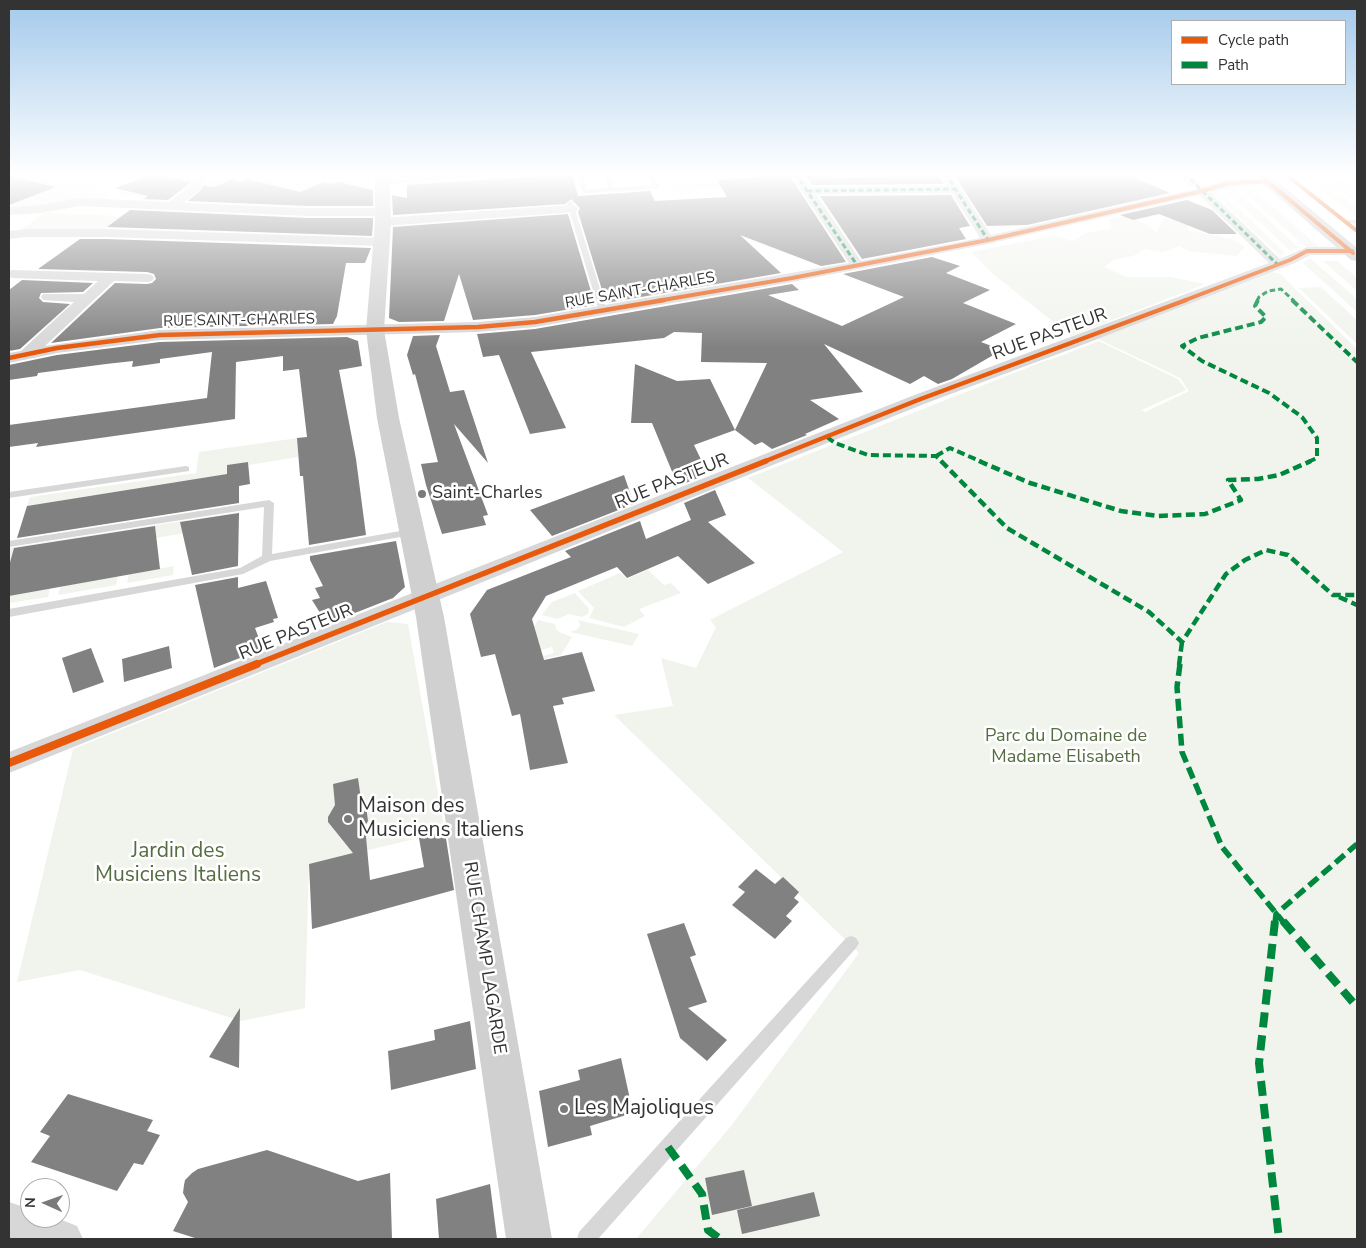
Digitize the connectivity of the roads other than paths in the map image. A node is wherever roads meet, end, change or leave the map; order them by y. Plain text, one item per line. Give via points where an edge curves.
1 (382, 231) edge
2 (579, 231) edge
3 (834, 231) edge
4 (982, 231) edge
5 (1023, 231) edge
6 (1243, 231) edge
7 (1329, 231) edge
8 (9, 235) edge
9 (988, 240) junction
10 (381, 242) junction
11 (1355, 253) edge
12 (1277, 264) junction
13 (857, 265) junction
14 (12, 274) dead end
15 (58, 275) junction
16 (111, 276) junction
17 (146, 278) dead end
18 (88, 298) junction
19 (603, 311) junction
20 (376, 330) junction
21 (28, 354) junction
22 (9, 358) edge
23 (186, 469) dead end
24 (9, 495) edge
25 (411, 532) junction
26 (9, 544) edge
27 (267, 558) junction
28 (426, 598) junction
29 (9, 613) edge
30 (9, 763) edge
31 (851, 943) dead end
32 (9, 1220) edge
33 (64, 1239) edge
34 (529, 1239) edge
35 (586, 1239) edge

1 - 10 main road, RUE CHAMP LAGARDE
2 - 19 lane
3 - 13 street
4 - 9 street
5 - 9 street, RUE SAINT-CHARLES
6 - 12 street
7 - 11 main road
8 - 10 street via 26,232
9 - 13 street, RUE SAINT-CHARLES
10 - 20 main road, RUE CHAMP LAGARDE
11 - 12 street, RUE PASTEUR via 1307,251
12 - 28 street, RUE PASTEUR via 918,400
13 - 19 street, RUE SAINT-CHARLES
14 - 15 street
15 - 16 street
15 - 18 street via 43,293
16 - 17 street
16 - 18 street
18 - 21 street
19 - 20 street, RUE SAINT-CHARLES via 478,328
20 - 21 street, RUE SAINT-CHARLES via 160,334
20 - 25 main road, RUE CHAMP LAGARDE via 388,418
21 - 22 street, RUE SAINT-CHARLES
23 - 24 lane
25 - 27 lane
25 - 28 main road, RUE CHAMP LAGARDE
26 - 27 lane via 269,502
27 - 29 lane via 243,572
28 - 30 street, RUE PASTEUR
28 - 34 main road, RUE CHAMP LAGARDE
31 - 35 lane
32 - 33 street

